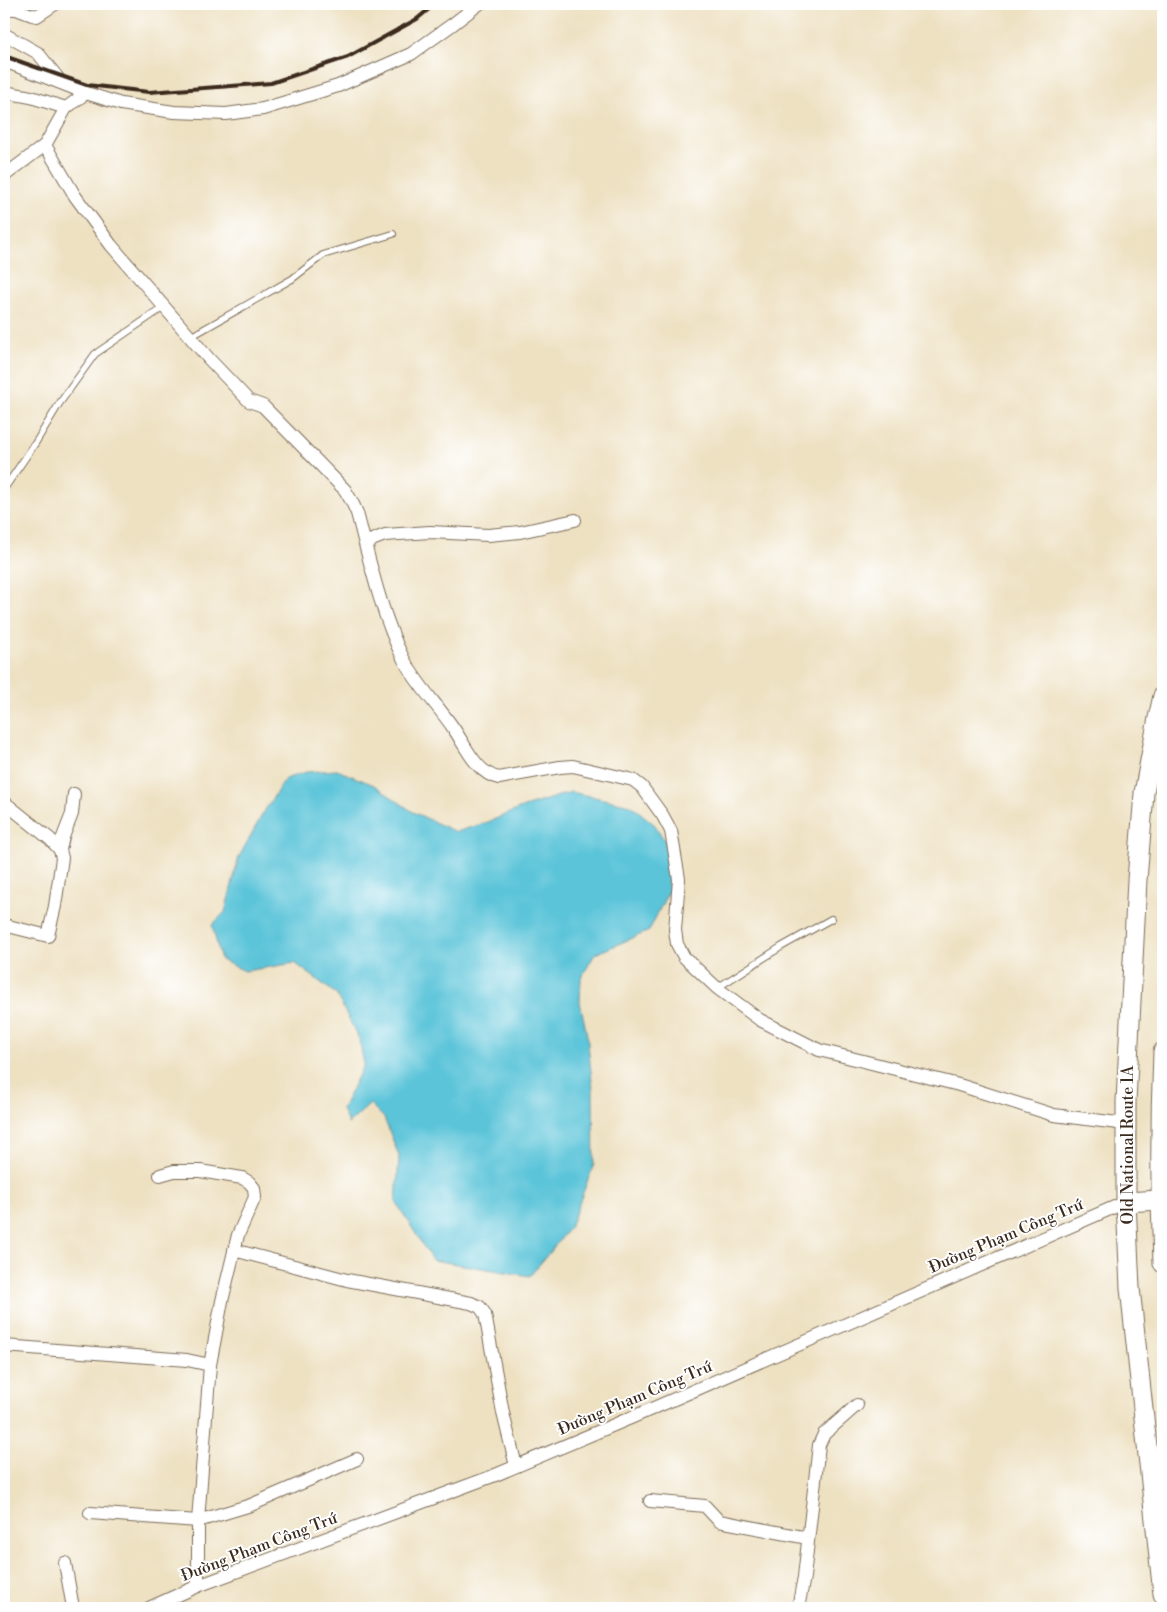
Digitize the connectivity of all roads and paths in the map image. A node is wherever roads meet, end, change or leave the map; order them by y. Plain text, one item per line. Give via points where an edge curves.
1 (55, 4) edge
2 (479, 4) edge
3 (11, 7) edge
4 (4, 34) edge
5 (4, 61) edge
6 (63, 84) junction
7 (4, 92) edge
8 (86, 93) junction
9 (66, 108) junction
10 (45, 145) junction
11 (4, 176) edge
12 (393, 234) dead end
13 (164, 307) junction
14 (190, 337) junction
15 (4, 489) edge
16 (575, 520) dead end
17 (366, 547) junction
18 (1163, 696) edge
19 (74, 794) dead end
20 (4, 802) edge
21 (60, 850) junction
22 (831, 919) dead end
23 (4, 925) edge
24 (717, 988) junction
25 (1163, 1052) edge
26 (1126, 1124) junction
27 (160, 1175) dead end
28 (1160, 1200) junction
29 (1126, 1202) junction
30 (234, 1250) junction
31 (1163, 1263) edge
32 (4, 1346) edge
33 (210, 1365) junction
34 (857, 1405) dead end
35 (357, 1459) dead end
36 (516, 1466) junction
37 (650, 1502) dead end
38 (90, 1513) dead end
39 (198, 1522) junction
40 (808, 1538) junction
41 (66, 1563) dead end
42 (198, 1586) junction
43 (1163, 1594) edge
44 (73, 1608) edge
45 (150, 1608) edge
46 (798, 1608) edge

1 - 3 street via 37,16
2 - 8 street via 411,54 338,86 263,109 226,114 174,112 121,104
4 - 6 street via 38,53
5 - 6 street
6 - 8 street
7 - 9 street
8 - 9 street
9 - 10 street
10 - 11 street
10 - 13 street via 75,196 111,245
12 - 14 lane via 323,255 292,279
13 - 14 street
13 - 15 lane via 95,354
14 - 17 street via 249,401 263,406 345,490
16 - 17 street via 488,535 430,532 385,535 372,540
17 - 24 street via 386,617 404,659 482,772 499,778 573,766 633,780 642,787 671,831 679,879 676,944 684,957
18 - 26 main road, Old National Route 1A via 1144,793
19 - 21 street via 72,814
20 - 21 street
21 - 23 street via 62,858 48,936
22 - 24 lane
24 - 26 street via 760,1020 819,1050 959,1086 1054,1115
25 - 28 main road, Old National Route 1A
26 - 29 main road, Old National Route 1A
27 - 30 street via 174,1171 200,1171 249,1182 255,1197
28 - 29 main road
28 - 31 main road, Old National Route 1A
29 - 36 street, Đường Phạm Công Trứ
29 - 43 main road, Old National Route 1A via 1130,1288
30 - 33 street
30 - 36 street via 346,1280 471,1302 480,1307 486,1314
32 - 33 street via 187,1360
33 - 39 street
34 - 40 street via 824,1434 818,1445
35 - 39 street via 251,1505
36 - 42 street, Đường Phạm Công Trứ
37 - 40 street via 705,1506 719,1521 731,1525
38 - 39 street
39 - 42 street
40 - 46 street
41 - 44 street
42 - 45 street, Đường Phạm Công Trứ

